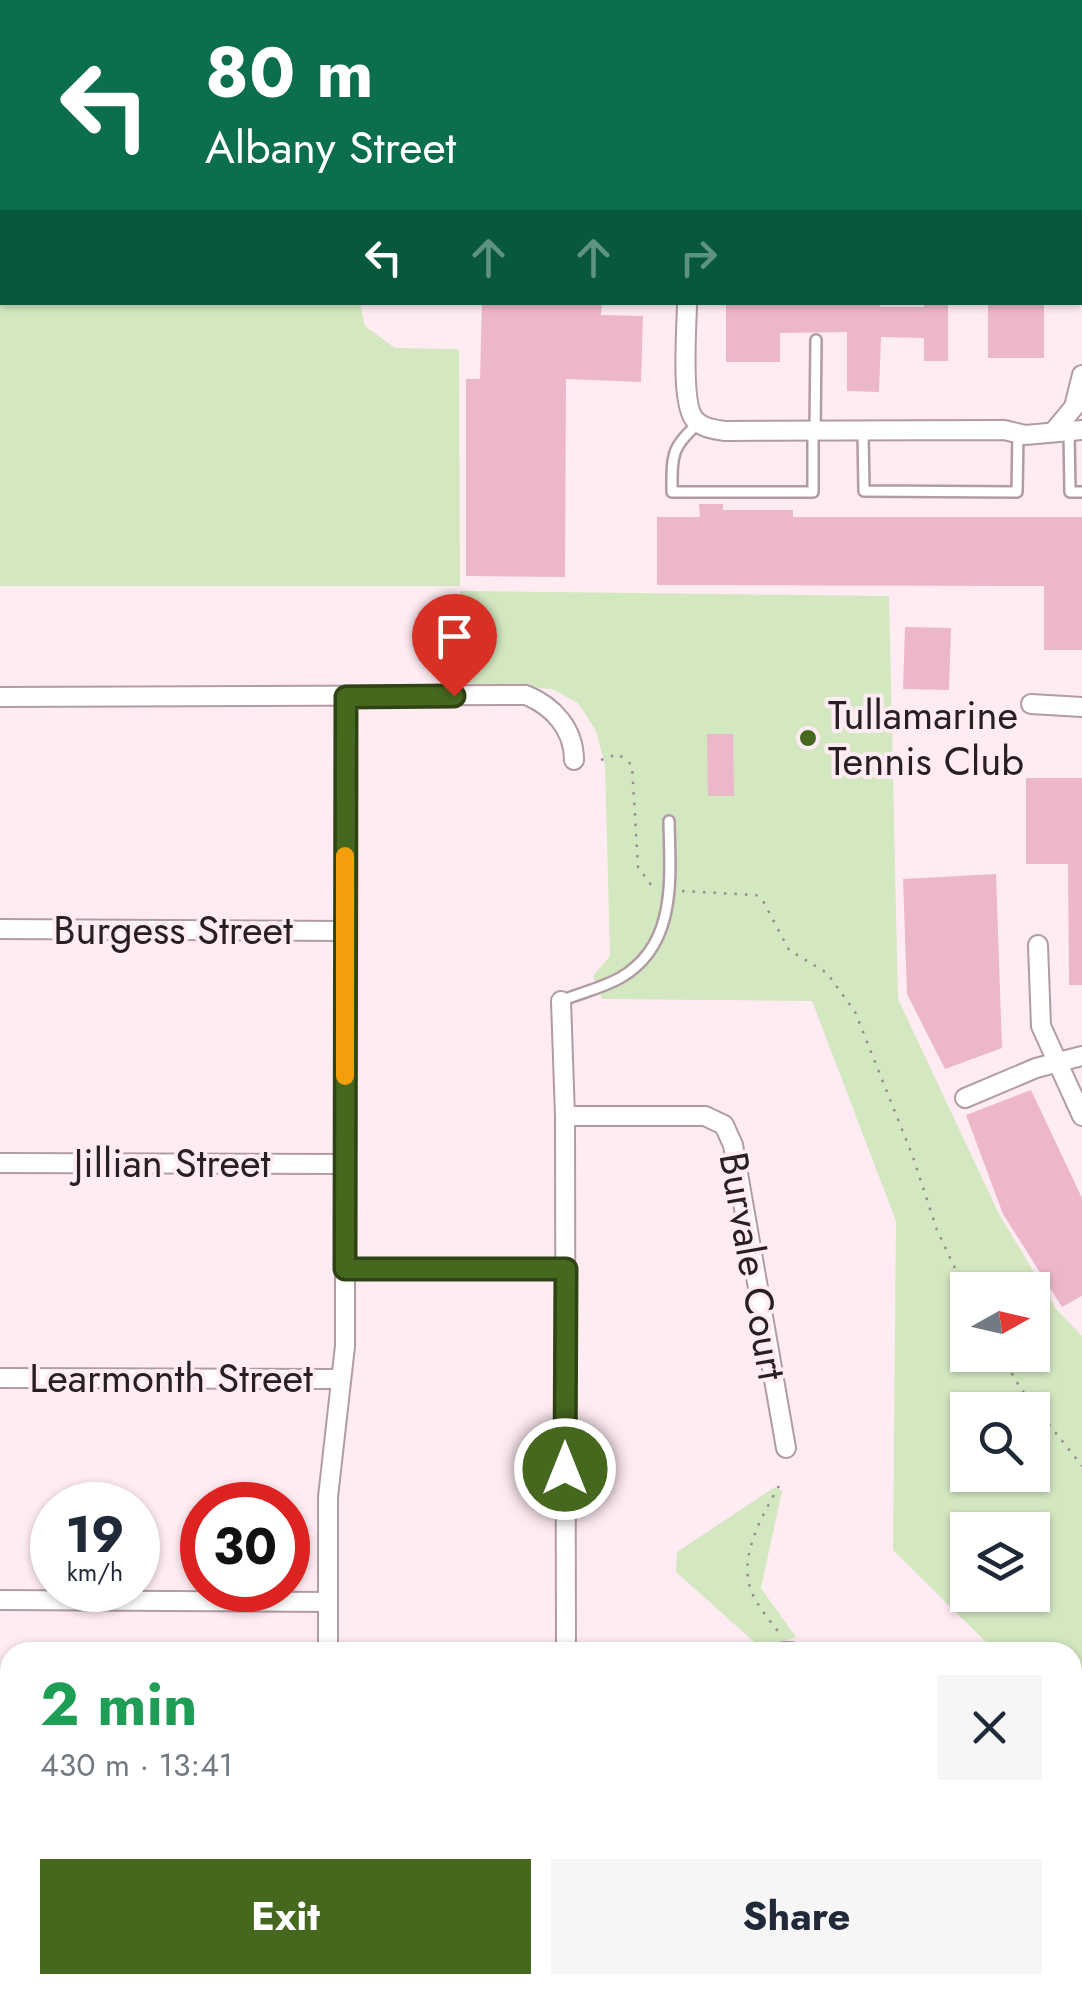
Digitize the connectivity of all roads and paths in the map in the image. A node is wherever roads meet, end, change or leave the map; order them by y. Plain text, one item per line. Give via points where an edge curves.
1 (687, 305) edge
2 (816, 340) dead end
3 (1082, 375) edge
4 (700, 423) junction
5 (1068, 430) edge
6 (814, 431) junction
7 (863, 431) junction
8 (1018, 433) junction
9 (1082, 492) edge
10 (0, 697) edge
11 (346, 697) junction
12 (1031, 704) dead end
13 (1082, 707) edge
14 (574, 760) dead end
15 (601, 760) dead end
16 (669, 821) dead end
17 (670, 891) junction
18 (0, 929) edge
19 (345, 931) junction
20 (1038, 945) dead end
21 (561, 1001) joint
22 (1082, 1056) edge
23 (1057, 1063) junction
24 (965, 1098) dead end
25 (566, 1116) junction
26 (1082, 1116) edge
27 (0, 1163) edge
28 (345, 1164) junction
29 (345, 1269) junction
30 (566, 1269) junction
31 (957, 1272) edge
32 (1012, 1372) edge
33 (0, 1378) edge
34 (341, 1379) junction
35 (786, 1448) dead end
36 (1082, 1466) edge
37 (779, 1486) dead end
38 (0, 1600) edge
39 (328, 1602) junction
40 (328, 1642) edge
41 (566, 1642) edge
42 (782, 1642) edge

1 - 4 street via 688,404
2 - 6 lane
3 - 5 street
4 - 6 street via 724,431
4 - 6 lane via 674,451 672,492 813,492
5 - 8 street
5 - 9 lane via 1070,492
6 - 7 street
7 - 8 street
7 - 8 lane via 864,490 1018,492
10 - 11 street
11 - 14 street via 526,694 558,716
11 - 19 street
12 - 13 street
15 - 17 path via 618,754 632,765 638,867 651,888
16 - 17 lane
17 - 21 lane via 662,929 642,959 618,978
17 - 31 path via 756,895 789,950 839,987 866,1033
18 - 19 street, Burgess Street
19 - 28 street
20 - 23 street via 1042,1026
21 - 25 street
22 - 23 street
23 - 24 street
23 - 26 street
25 - 30 street
25 - 35 street, Burvale Court via 705,1116 724,1125 733,1145
27 - 28 street, Jillian Street
28 - 29 street
29 - 30 street
29 - 34 street
30 - 41 street
32 - 36 path
33 - 34 street, Learmonth Street
34 - 39 street via 328,1497
37 - 42 path via 754,1535 748,1578
38 - 39 street
39 - 40 street

